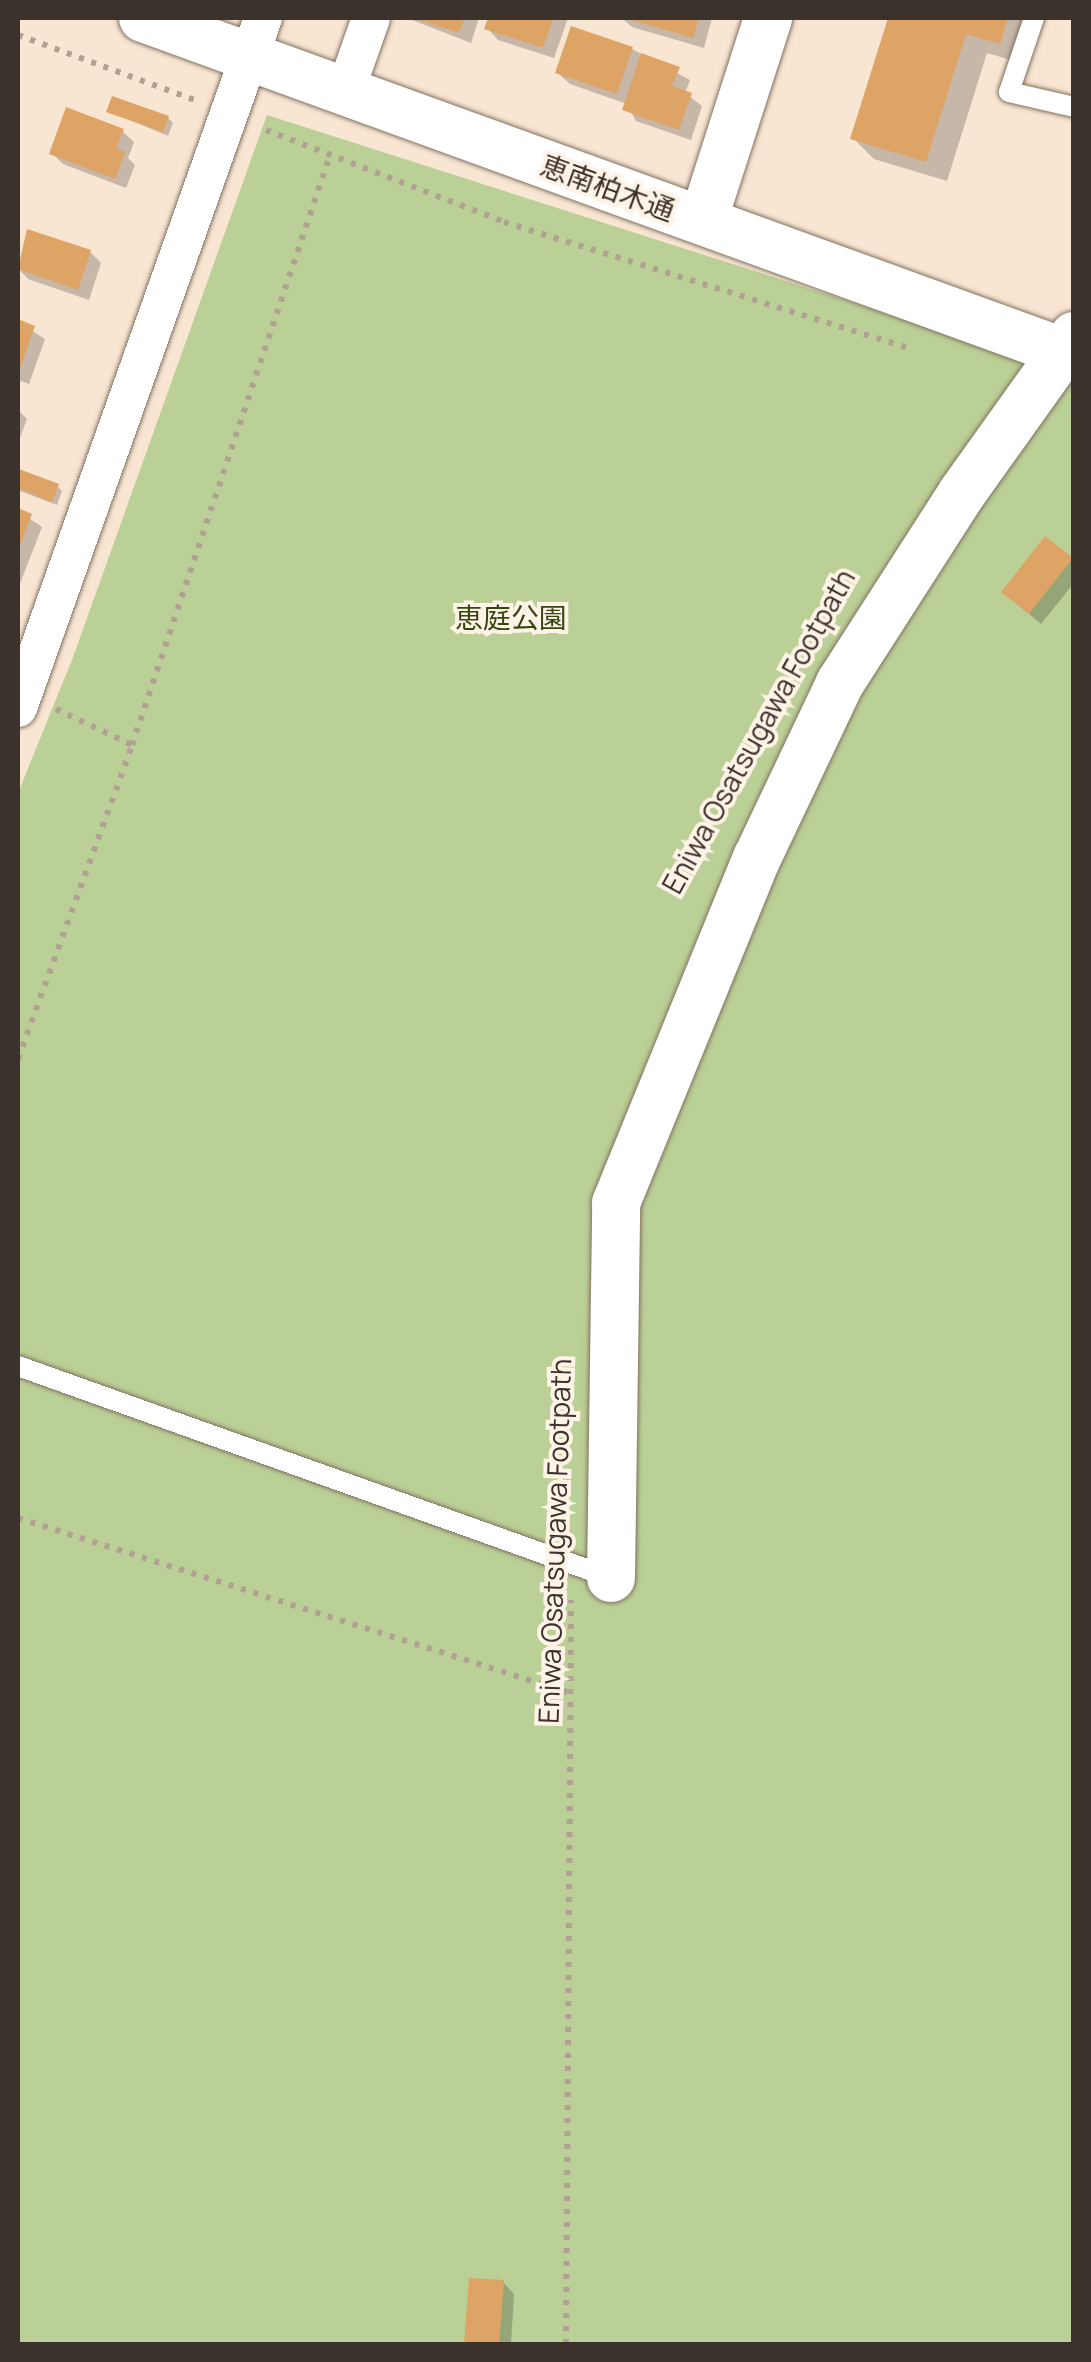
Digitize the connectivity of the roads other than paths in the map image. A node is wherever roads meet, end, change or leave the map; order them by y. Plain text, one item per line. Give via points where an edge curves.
1 (143, 18) edge
2 (370, 18) edge
3 (768, 18) edge
4 (1034, 18) edge
5 (256, 37) edge
6 (345, 92) junction
7 (1074, 108) edge
8 (702, 221) junction
9 (1069, 348) edge
10 (25, 699) edge
11 (18, 1366) edge
12 (592, 1570) joint

1 - 5 street, 恵南柏木通
2 - 6 street
3 - 8 street
4 - 7 lane via 1009,92
5 - 6 street, 恵南柏木通
5 - 10 street
6 - 8 street, 恵南柏木通
8 - 9 street, 恵南柏木通
9 - 12 street via 840,683 757,858 616,1204
11 - 12 lane

